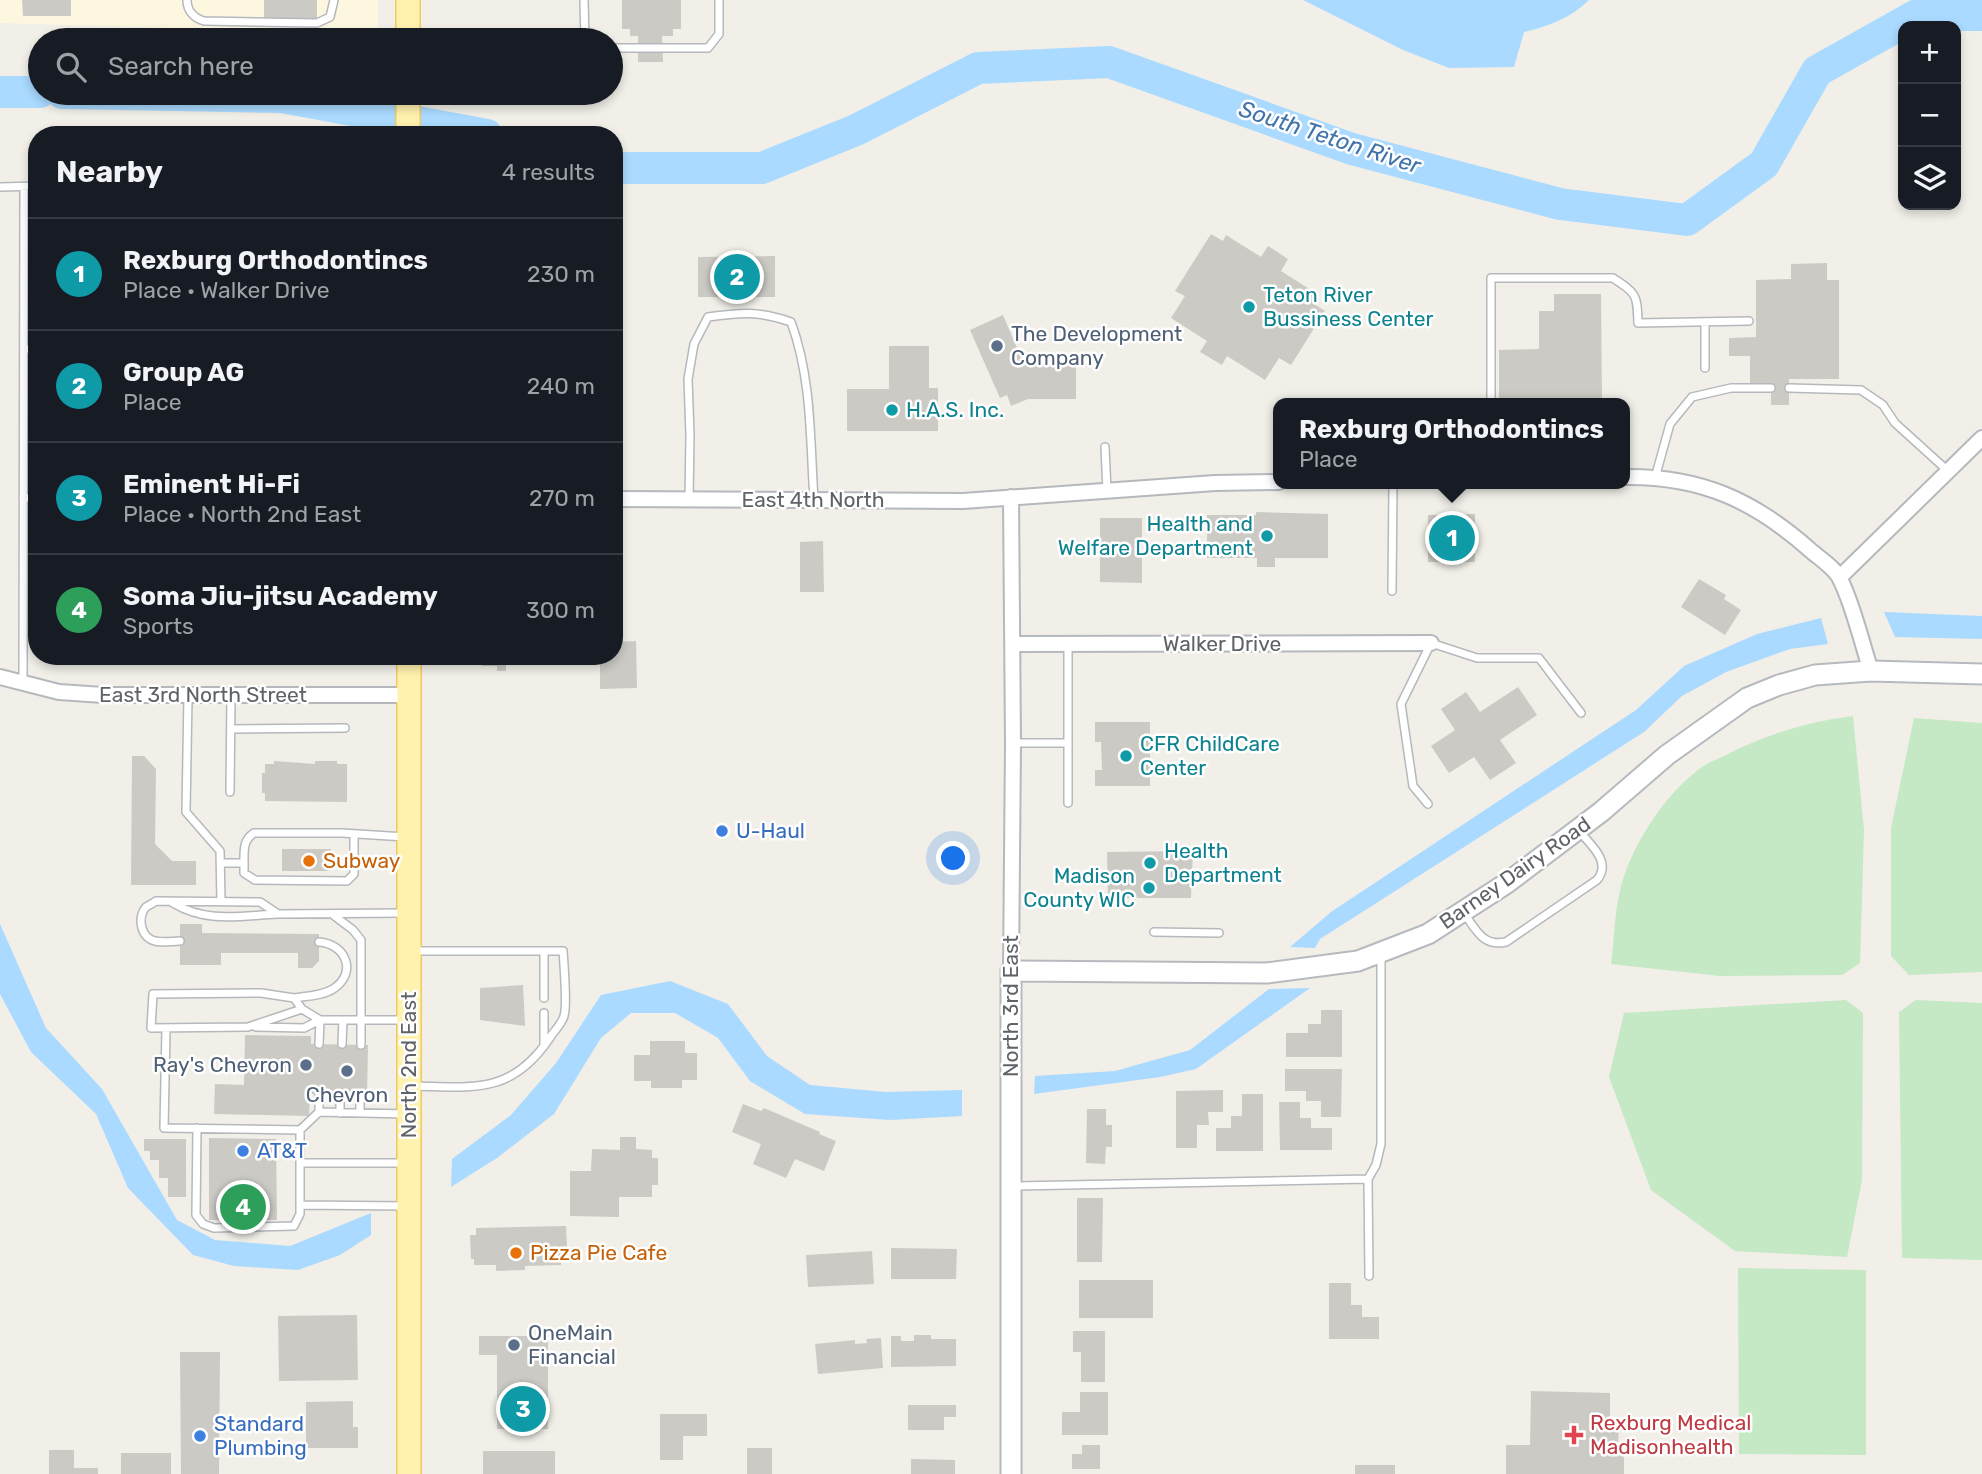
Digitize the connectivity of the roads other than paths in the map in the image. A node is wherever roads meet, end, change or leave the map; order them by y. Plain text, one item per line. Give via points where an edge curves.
1 (187, 0) edge
2 (334, 0) edge
3 (408, 0) edge
4 (584, 0) edge
5 (719, 0) edge
6 (408, 28) edge
7 (585, 28) edge
8 (623, 48) edge
9 (408, 105) edge
10 (408, 126) edge
11 (0, 187) edge
12 (24, 187) junction
13 (28, 187) edge
14 (1749, 321) dead end
15 (1705, 322) junction
16 (24, 349) junction
17 (28, 349) edge
18 (1705, 368) dead end
19 (1771, 388) dead end
20 (1789, 388) dead end
21 (1491, 398) edge
22 (1982, 438) edge
23 (1105, 447) dead end
24 (1948, 472) junction
25 (1630, 477) edge
26 (1655, 479) junction
27 (1273, 482) edge
28 (1392, 489) edge
29 (1107, 491) junction
30 (1011, 497) junction
31 (23, 498) junction
32 (28, 498) edge
33 (623, 499) edge
34 (689, 499) junction
35 (814, 500) junction
36 (1840, 577) junction
37 (1392, 591) dead end
38 (1431, 643) junction
39 (1013, 644) junction
40 (1068, 644) junction
41 (409, 665) edge
42 (1871, 671) junction
43 (1982, 674) edge
44 (0, 677) edge
45 (23, 684) junction
46 (409, 695) junction
47 (188, 696) junction
48 (231, 696) junction
49 (1581, 713) dead end
50 (345, 728) dead end
51 (231, 729) junction
52 (1013, 743) junction
53 (1068, 743) junction
54 (230, 792) dead end
55 (1068, 803) dead end
56 (1428, 804) dead end
57 (1578, 830) junction
58 (354, 834) junction
59 (409, 837) junction
60 (220, 863) junction
61 (244, 863) junction
62 (170, 901) junction
63 (221, 901) junction
64 (1463, 912) junction
65 (409, 913) junction
66 (278, 914) junction
67 (331, 914) junction
68 (1154, 932) dead end
69 (1219, 933) dead end
70 (180, 941) dead end
71 (319, 942) dead end
72 (409, 951) junction
73 (544, 951) junction
74 (1381, 953) junction
75 (1011, 971) junction
76 (294, 998) junction
77 (544, 998) dead end
78 (302, 1009) junction
79 (544, 1013) dead end
80 (320, 1020) junction
81 (343, 1020) junction
82 (362, 1020) junction
83 (409, 1020) junction
84 (248, 1027) junction
85 (166, 1028) junction
86 (319, 1044) dead end
87 (342, 1044) dead end
88 (361, 1045) dead end
89 (544, 1045) junction
90 (409, 1086) junction
91 (318, 1094) dead end
92 (340, 1095) dead end
93 (360, 1095) dead end
94 (318, 1112) junction
95 (340, 1113) junction
96 (360, 1113) junction
97 (409, 1114) junction
98 (197, 1128) junction
99 (300, 1130) junction
100 (300, 1163) junction
101 (409, 1163) junction
102 (1368, 1179) junction
103 (1010, 1186) junction
104 (300, 1205) junction
105 (409, 1206) junction
106 (1368, 1276) dead end
107 (409, 1474) edge
108 (1011, 1474) edge

1 - 2 lane via 187,8 204,22 317,23 330,17
3 - 6 main road
4 - 7 lane
5 - 8 lane via 719,34 708,48
9 - 10 main road
11 - 12 lane
12 - 13 lane
12 - 16 lane
14 - 15 lane
15 - 18 lane
15 - 21 lane via 1638,323 1637,298 1614,278 1491,278
16 - 17 lane
16 - 31 lane
19 - 26 lane via 1731,388 1692,397 1670,424
20 - 24 lane via 1861,390 1883,405 1895,423
22 - 24 street
23 - 29 lane
24 - 36 street
25 - 26 street
26 - 36 street via 1697,484 1744,501 1791,533
27 - 29 street, East 4th North
28 - 37 lane
29 - 30 street, East 4th North
30 - 35 street, East 4th North
30 - 39 street, North 3rd East
31 - 32 lane
31 - 45 lane
33 - 34 street, East 4th North
34 - 35 street, East 4th North
34 - 35 lane via 688,379 694,344 708,317 765,313 792,322 801,348
36 - 42 street
38 - 40 street, Walker Drive
38 - 49 lane via 1477,658 1539,658
38 - 56 lane via 1401,704 1413,786
39 - 40 street, Walker Drive
39 - 52 street, North 3rd East
40 - 53 lane
41 - 46 main road, North 2nd East
42 - 43 street, Barney Dairy Road
42 - 57 street, Barney Dairy Road via 1815,675 1747,698 1667,755
44 - 45 street, East 3rd North Street
45 - 47 street, East 3rd North Street via 59,692
46 - 48 street, East 3rd North Street
46 - 59 main road, North 2nd East
47 - 48 street, East 3rd North Street
47 - 60 lane via 186,812 220,851
48 - 51 lane
50 - 51 lane
51 - 54 lane
52 - 53 lane
52 - 75 street, North 3rd East
53 - 55 lane
57 - 64 street, Barney Dairy Road
57 - 64 lane via 1602,862 1597,880 1506,942 1480,938
58 - 59 lane
58 - 61 lane via 254,833 247,838
58 - 61 lane via 354,874 347,881 255,880 244,873
59 - 65 main road, North 2nd East
60 - 61 lane
60 - 63 lane
62 - 63 lane
62 - 66 lane via 190,913 216,917
62 - 70 lane via 146,907 141,916 143,930 158,941
63 - 66 lane via 260,902
64 - 74 street, Barney Dairy Road via 1428,934
65 - 67 lane
65 - 72 main road, North 2nd East
66 - 67 lane
67 - 82 lane via 361,940
68 - 69 lane
71 - 76 lane via 329,943 345,958 344,979 327,992
72 - 73 lane
72 - 83 main road, North 2nd East
73 - 77 lane
73 - 89 lane via 564,951 564,1016
74 - 75 street, Barney Dairy Road via 1358,961 1266,973
74 - 102 lane via 1381,1144
75 - 103 street, North 3rd East
76 - 78 lane
76 - 85 lane via 261,993 153,994 151,1028
78 - 80 lane
78 - 84 lane
79 - 89 lane
80 - 81 lane
80 - 84 lane via 304,1028
80 - 86 lane
81 - 82 lane
81 - 87 lane
82 - 83 lane
82 - 88 lane
83 - 90 main road, North 2nd East
84 - 85 lane
85 - 98 lane via 164,1128
89 - 90 lane via 504,1080 478,1087
90 - 97 main road, North 2nd East
91 - 94 lane
92 - 95 lane
93 - 96 lane
94 - 95 lane
94 - 99 lane
95 - 96 lane
96 - 97 lane
97 - 101 main road, North 2nd East
98 - 99 lane
98 - 104 lane via 196,1215 203,1224 214,1228 294,1226
99 - 100 lane
100 - 101 lane
100 - 104 lane
101 - 105 main road, North 2nd East
102 - 103 lane
102 - 106 lane
103 - 108 street, North 3rd East
104 - 105 lane
105 - 107 main road, North 2nd East

